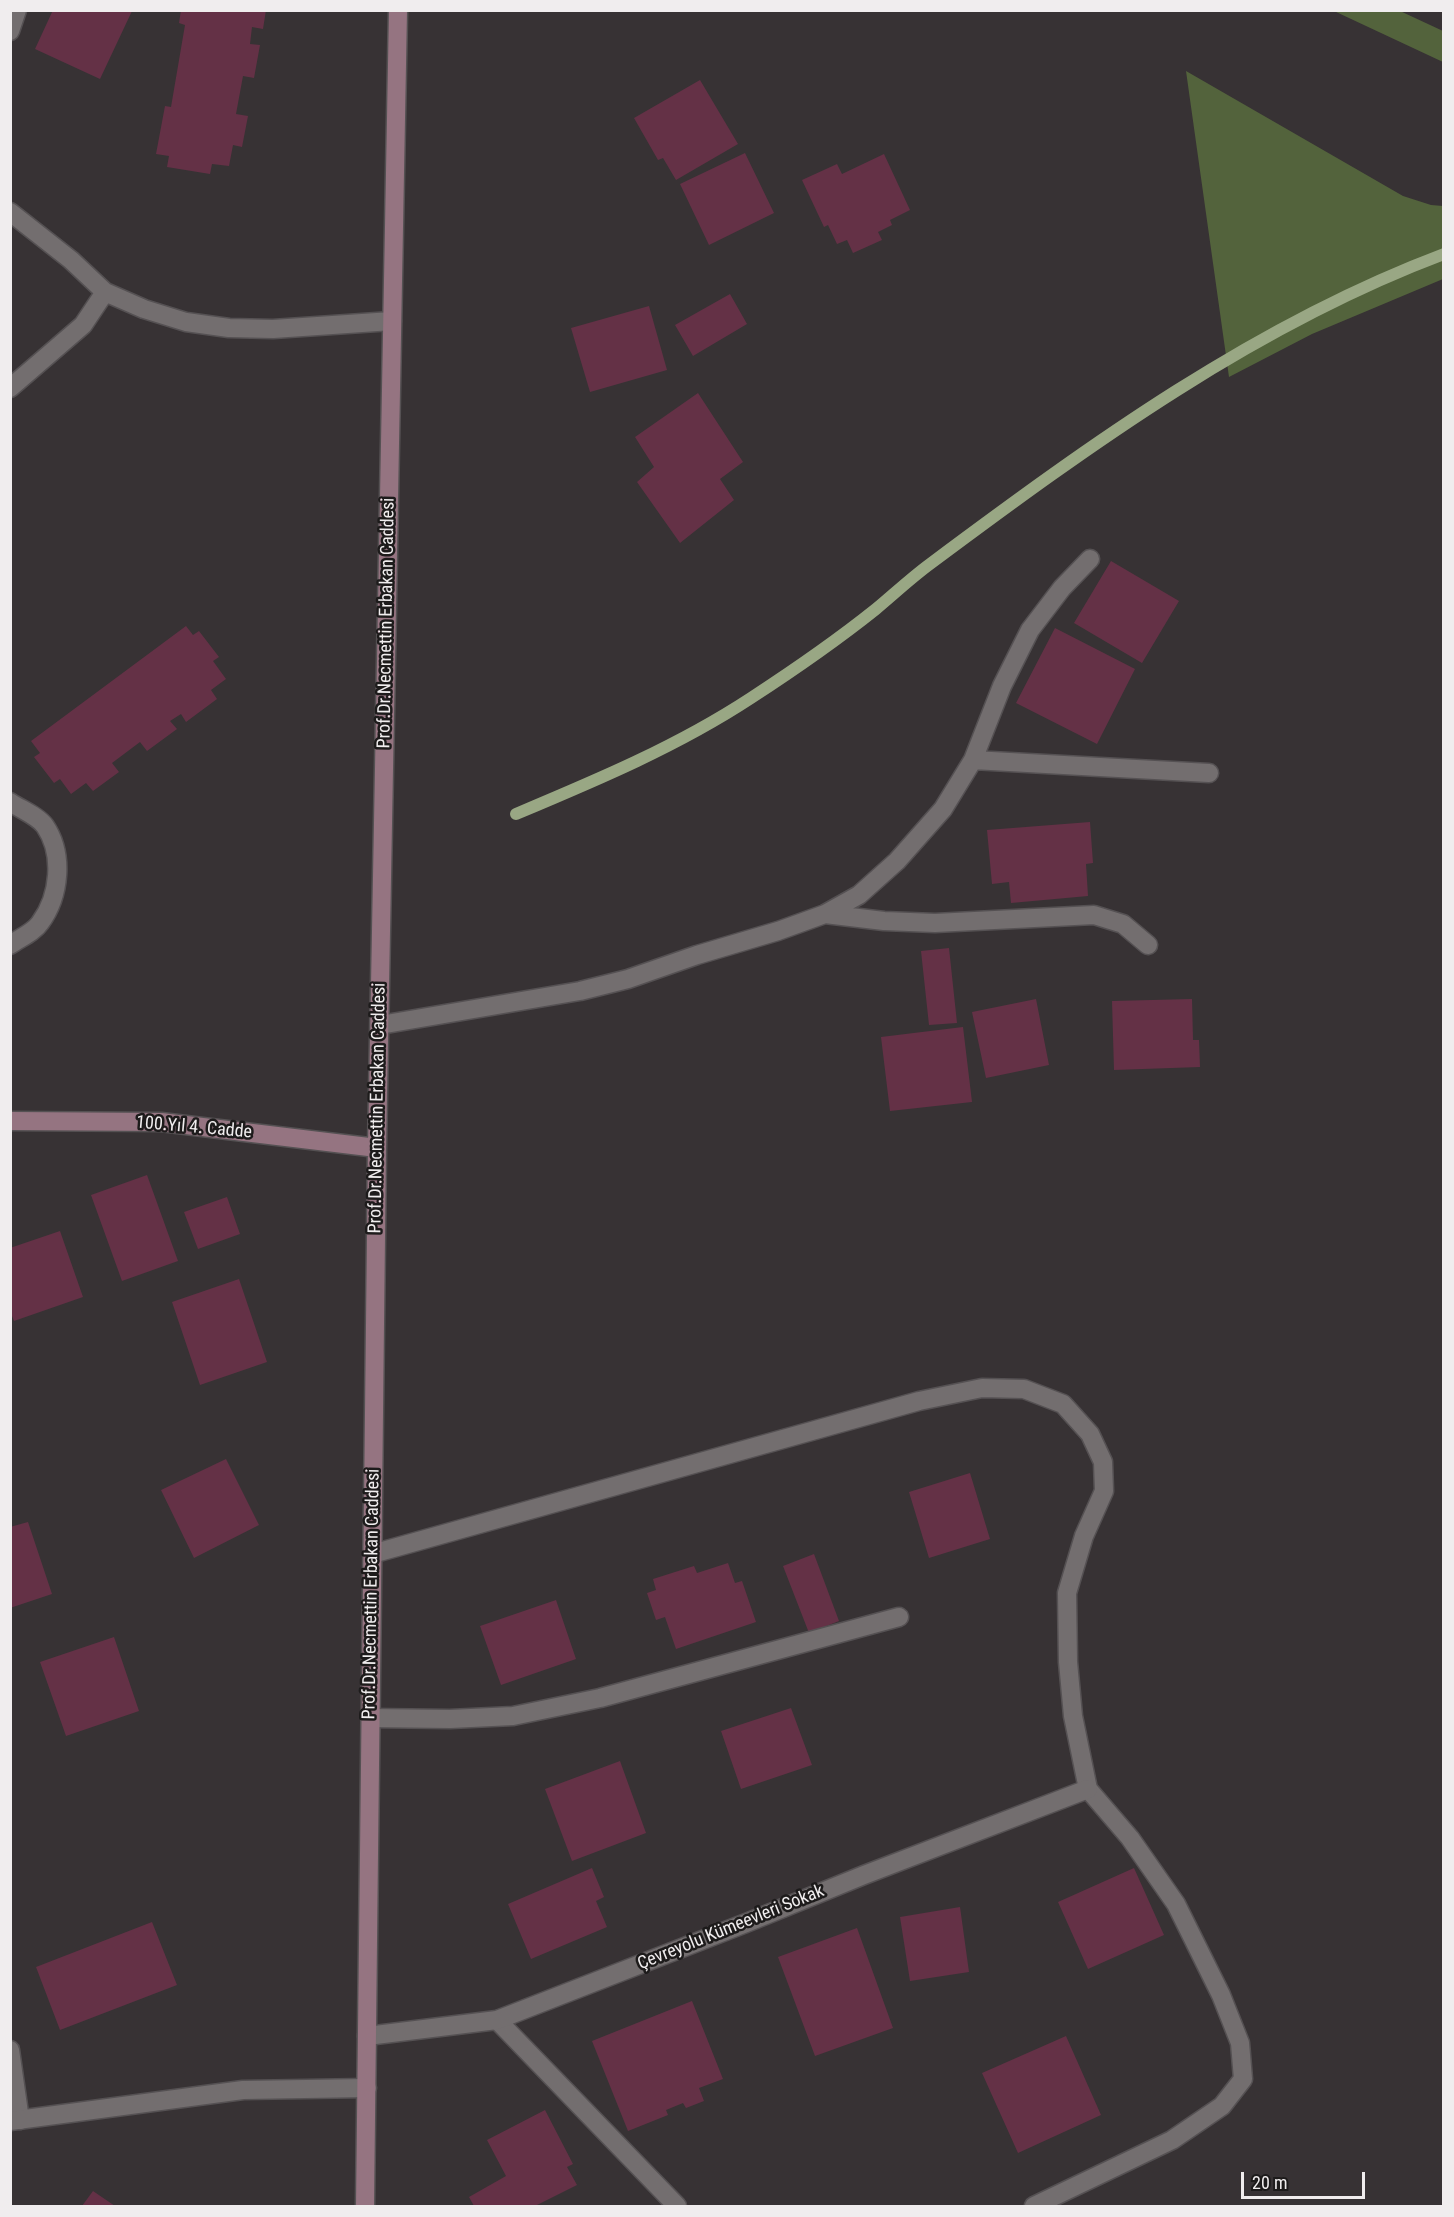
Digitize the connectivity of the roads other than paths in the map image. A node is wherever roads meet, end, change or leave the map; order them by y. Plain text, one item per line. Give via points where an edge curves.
1 (17, 10) edge
2 (398, 10) edge
3 (10, 31) edge
4 (10, 212) edge
5 (105, 292) junction
6 (392, 321) junction
7 (10, 388) edge
8 (1090, 559) dead end
9 (973, 760) junction
10 (1209, 773) dead end
11 (10, 802) edge
12 (825, 914) junction
13 (10, 945) edge
14 (1148, 945) dead end
15 (380, 1025) junction
16 (10, 1121) edge
17 (377, 1148) junction
18 (372, 1554) junction
19 (899, 1617) dead end
20 (370, 1718) junction
21 (1088, 1790) junction
22 (497, 2020) junction
23 (367, 2036) junction
24 (10, 2050) edge
25 (367, 2088) junction
26 (15, 2120) edge
27 (365, 2206) edge
28 (677, 2206) edge
29 (1034, 2206) edge

1 - 3 street
2 - 6 main road, Prof.Dr.Necmettin Erbakan Caddesi
4 - 5 street
5 - 6 street via 186,322 229,328
5 - 7 street via 83,325
6 - 15 main road, Prof.Dr.Necmettin Erbakan Caddesi
8 - 9 street via 1030,630 1002,686
9 - 10 street
9 - 12 street via 943,809 897,861 859,895
11 - 13 street via 44,824 55,848 58,875 40,924
12 - 14 street via 935,923 1094,915 1123,924
12 - 15 street via 580,991
15 - 17 main road, Prof.Dr.Necmettin Erbakan Caddesi
16 - 17 main road, 100.Yıl 4. Cadde via 161,1122
17 - 18 main road, Prof.Dr.Necmettin Erbakan Caddesi
18 - 20 main road, Prof.Dr.Necmettin Erbakan Caddesi
18 - 21 street via 919,1401 982,1388 1024,1389 1063,1404 1090,1434 1103,1462 1104,1491 1083,1536 1067,1593 1073,1716
19 - 20 street via 600,1698 513,1716
20 - 23 main road, Prof.Dr.Necmettin Erbakan Caddesi
21 - 22 street, Çevreyolu Kümeevleri Sokak
21 - 29 street via 1130,1838 1176,1904 1240,2043 1242,2079 1222,2106 1172,2140
22 - 23 street, Çevreyolu Kümeevleri Sokak
22 - 28 street
23 - 25 main road, Prof.Dr.Necmettin Erbakan Caddesi
24 - 26 street
25 - 26 street via 243,2090
25 - 27 main road, Prof.Dr.Necmettin Erbakan Caddesi

